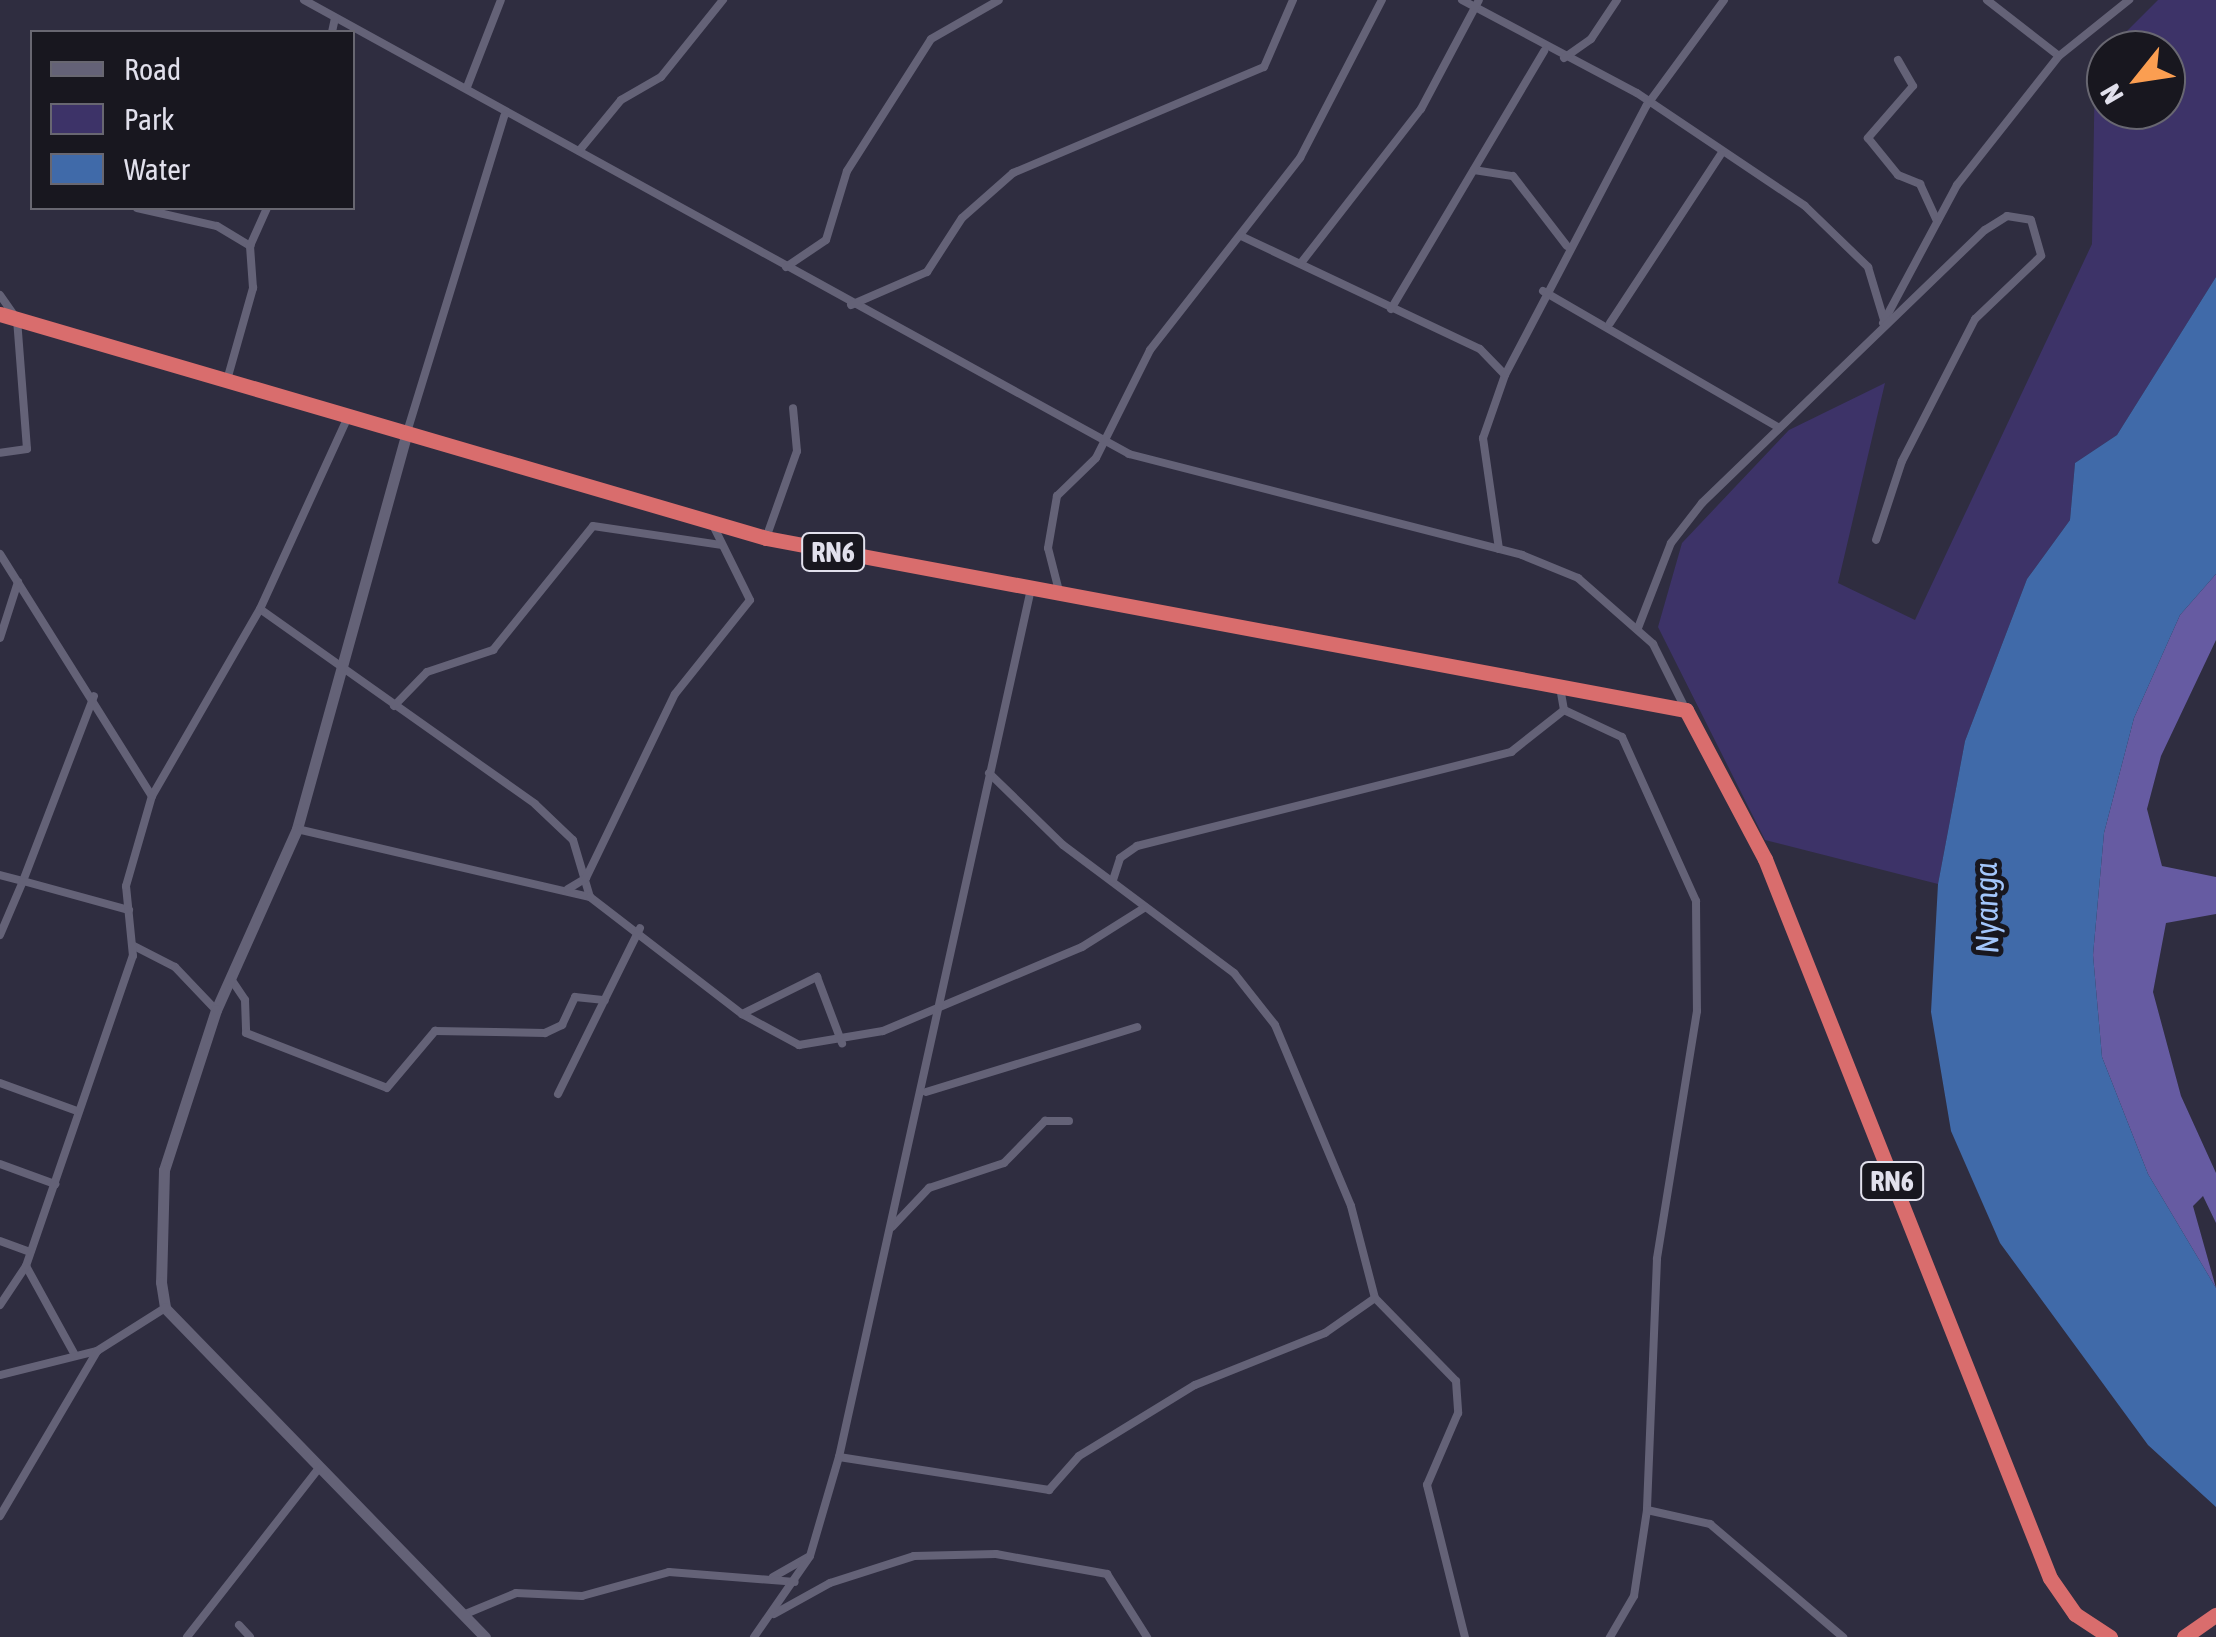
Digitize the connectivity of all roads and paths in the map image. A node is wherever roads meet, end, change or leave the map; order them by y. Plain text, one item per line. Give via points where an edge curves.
1 (304, 0) edge
2 (501, 0) edge
3 (723, 0) edge
4 (999, 0) edge
5 (1293, 0) edge
6 (1382, 0) edge
7 (1462, 0) edge
8 (1617, 0) edge
9 (1724, 0) edge
10 (1987, 0) edge
11 (2128, 0) edge
12 (1478, 4) edge
13 (335, 18) junction
14 (332, 30) edge
15 (1544, 51) junction
16 (2058, 56) junction
17 (1564, 58) junction
18 (1898, 60) dead end
19 (467, 87) junction
20 (1648, 105) junction
21 (504, 116) junction
22 (580, 152) junction
23 (1720, 154) junction
24 (1472, 171) junction
25 (146, 210) edge
26 (266, 210) edge
27 (1938, 226) junction
28 (1241, 236) junction
29 (250, 246) junction
30 (1567, 246) junction
31 (1301, 263) junction
32 (786, 267) junction
33 (1543, 290) junction
34 (0, 295) edge
35 (851, 305) junction
36 (1390, 309) junction
37 (0, 314) edge
38 (17, 319) junction
39 (1884, 320) junction
40 (1610, 322) junction
41 (1877, 336) junction
42 (1504, 375) junction
43 (227, 380) junction
44 (793, 408) dead end
45 (349, 415) junction
46 (1780, 428) junction
47 (407, 432) junction
48 (1106, 443) junction
49 (0, 453) edge
50 (712, 523) junction
51 (766, 538) junction
52 (1876, 540) dead end
53 (721, 545) junction
54 (1499, 549) junction
55 (0, 554) edge
56 (18, 582) junction
57 (1030, 594) junction
58 (1062, 599) junction
59 (260, 608) junction
60 (1638, 628) junction
61 (0, 638) edge
62 (344, 672) junction
63 (1560, 688) junction
64 (94, 696) junction
65 (394, 706) junction
66 (1564, 710) junction
67 (1686, 710) junction
68 (989, 773) junction
69 (152, 796) junction
70 (298, 829) junction
71 (573, 840) junction
72 (595, 855) junction
73 (0, 876) edge
74 (586, 878) junction
75 (1113, 880) junction
76 (23, 881) junction
77 (568, 889) junction
78 (590, 897) junction
79 (1144, 908) junction
80 (129, 910) junction
81 (640, 928) junction
82 (0, 934) edge
83 (134, 946) junction
84 (231, 979) junction
85 (605, 1000) junction
86 (942, 1006) junction
87 (216, 1010) junction
88 (742, 1014) junction
89 (1137, 1027) dead end
90 (842, 1044) junction
91 (0, 1082) edge
92 (926, 1092) junction
93 (558, 1094) dead end
94 (77, 1111) junction
95 (1069, 1121) dead end
96 (0, 1164) edge
97 (54, 1184) junction
98 (892, 1227) junction
99 (0, 1241) edge
100 (30, 1252) junction
101 (26, 1266) junction
102 (1375, 1298) junction
103 (0, 1305) edge
104 (164, 1308) junction
105 (97, 1351) junction
106 (75, 1355) junction
107 (0, 1375) edge
108 (839, 1458) junction
109 (320, 1467) junction
110 (1647, 1510) junction
111 (0, 1516) edge
112 (810, 1556) junction
113 (773, 1577) junction
114 (794, 1582) junction
115 (463, 1615) junction
116 (2216, 1615) edge
117 (770, 1617) junction
118 (240, 1625) dead end
119 (186, 1637) edge
120 (250, 1637) edge
121 (484, 1637) edge
122 (754, 1637) edge
123 (1146, 1637) edge
124 (1465, 1637) edge
125 (1610, 1637) edge
126 (1843, 1637) edge
127 (2110, 1637) edge
128 (2184, 1637) edge

1 - 13 street
2 - 19 street
3 - 22 street via 661,77 621,100
4 - 32 street via 931,39 847,171 826,240
5 - 35 street via 1264,67 1014,174 962,218 917,280
6 - 28 street via 1300,158
7 - 12 street
8 - 17 street via 1591,38
9 - 20 street
10 - 16 street
11 - 16 street
12 - 15 street
12 - 31 street via 1421,109
13 - 14 street
13 - 19 street
15 - 17 street
15 - 24 street
16 - 27 street via 1957,185
17 - 20 street
18 - 27 street via 1913,86 1868,138 1898,175 1920,184
19 - 21 street
20 - 23 street
20 - 30 street
21 - 22 street
21 - 47 street
22 - 32 street
23 - 39 street via 1854,250
23 - 40 street
24 - 30 street via 1513,176
24 - 36 street
25 - 29 street via 217,226
26 - 29 street
27 - 39 street
28 - 31 street
28 - 48 street via 1150,350
29 - 43 street via 253,288
30 - 33 street
31 - 36 street
32 - 35 street
33 - 40 street
33 - 42 street
34 - 38 street
35 - 48 street
36 - 42 street via 1480,350
37 - 38 highway, RN6
38 - 43 highway, RN6
38 - 49 street via 27,448
39 - 41 street
40 - 46 street
41 - 46 street
41 - 52 street via 1998,220 2016,216 2037,228 2041,256 1975,319 1902,461
42 - 54 street via 1482,438
43 - 45 highway, RN6
44 - 51 street via 797,451
45 - 47 highway, RN6
45 - 59 street
46 - 60 street via 1683,524
47 - 50 highway, RN6
47 - 62 street
48 - 54 street
48 - 58 street via 1057,496 1048,548
50 - 51 highway, RN6
50 - 53 street
51 - 57 highway, RN6
53 - 65 street via 593,526 493,650 428,672
53 - 72 street via 750,600 675,694
54 - 60 street via 1578,578
55 - 56 street
56 - 61 street
56 - 64 street
57 - 58 highway, RN6
57 - 68 street
58 - 63 highway, RN6
59 - 62 street
59 - 69 street
60 - 67 street
62 - 65 street
62 - 70 street
63 - 66 street
63 - 67 highway, RN6
64 - 69 street
64 - 76 street
65 - 71 street
66 - 75 street via 1510,752 1128,850
66 - 110 street via 1622,737 1696,901 1697,1011 1657,1260
67 - 127 highway, RN6 via 1765,859 2050,1578 2075,1614
68 - 75 street
68 - 86 street
69 - 80 street via 126,886
70 - 77 street
70 - 84 street
71 - 72 street
71 - 74 street
72 - 74 street
73 - 76 street
74 - 77 street
74 - 78 street
75 - 79 street
76 - 80 street
76 - 82 street
77 - 78 street
78 - 81 street
79 - 86 street via 1082,947
79 - 102 street via 1234,973 1270,1016 1351,1206
80 - 83 street
81 - 85 street
81 - 88 street
83 - 87 street via 175,968
83 - 94 street
84 - 85 street via 245,1000 246,1033 387,1088 435,1031 545,1034 562,1025 575,997
84 - 87 street
85 - 93 street
86 - 90 street
86 - 92 street
87 - 104 street via 164,1170
88 - 90 street via 799,1044
88 - 90 street via 817,977
89 - 92 street
91 - 94 street
92 - 98 street
94 - 97 street
95 - 98 street via 1044,1121 1004,1164 929,1188
96 - 97 street
97 - 100 street
98 - 108 street
99 - 100 street
100 - 101 street
101 - 103 street
101 - 106 street
102 - 108 street via 1325,1333 1195,1385 1078,1456 1049,1490
102 - 124 street via 1456,1381 1458,1413 1427,1485
104 - 105 street
104 - 109 street
105 - 106 street
105 - 111 street
106 - 107 street
108 - 112 street
109 - 115 street
109 - 119 street
110 - 125 street via 1634,1596
110 - 126 street via 1710,1524
112 - 113 street
112 - 114 street
113 - 114 street
113 - 115 street via 669,1572 582,1596 516,1593
114 - 117 street
115 - 121 street
116 - 128 highway
117 - 122 street
117 - 123 street via 830,1583 914,1556 970,1552 1100,1570
118 - 120 street

